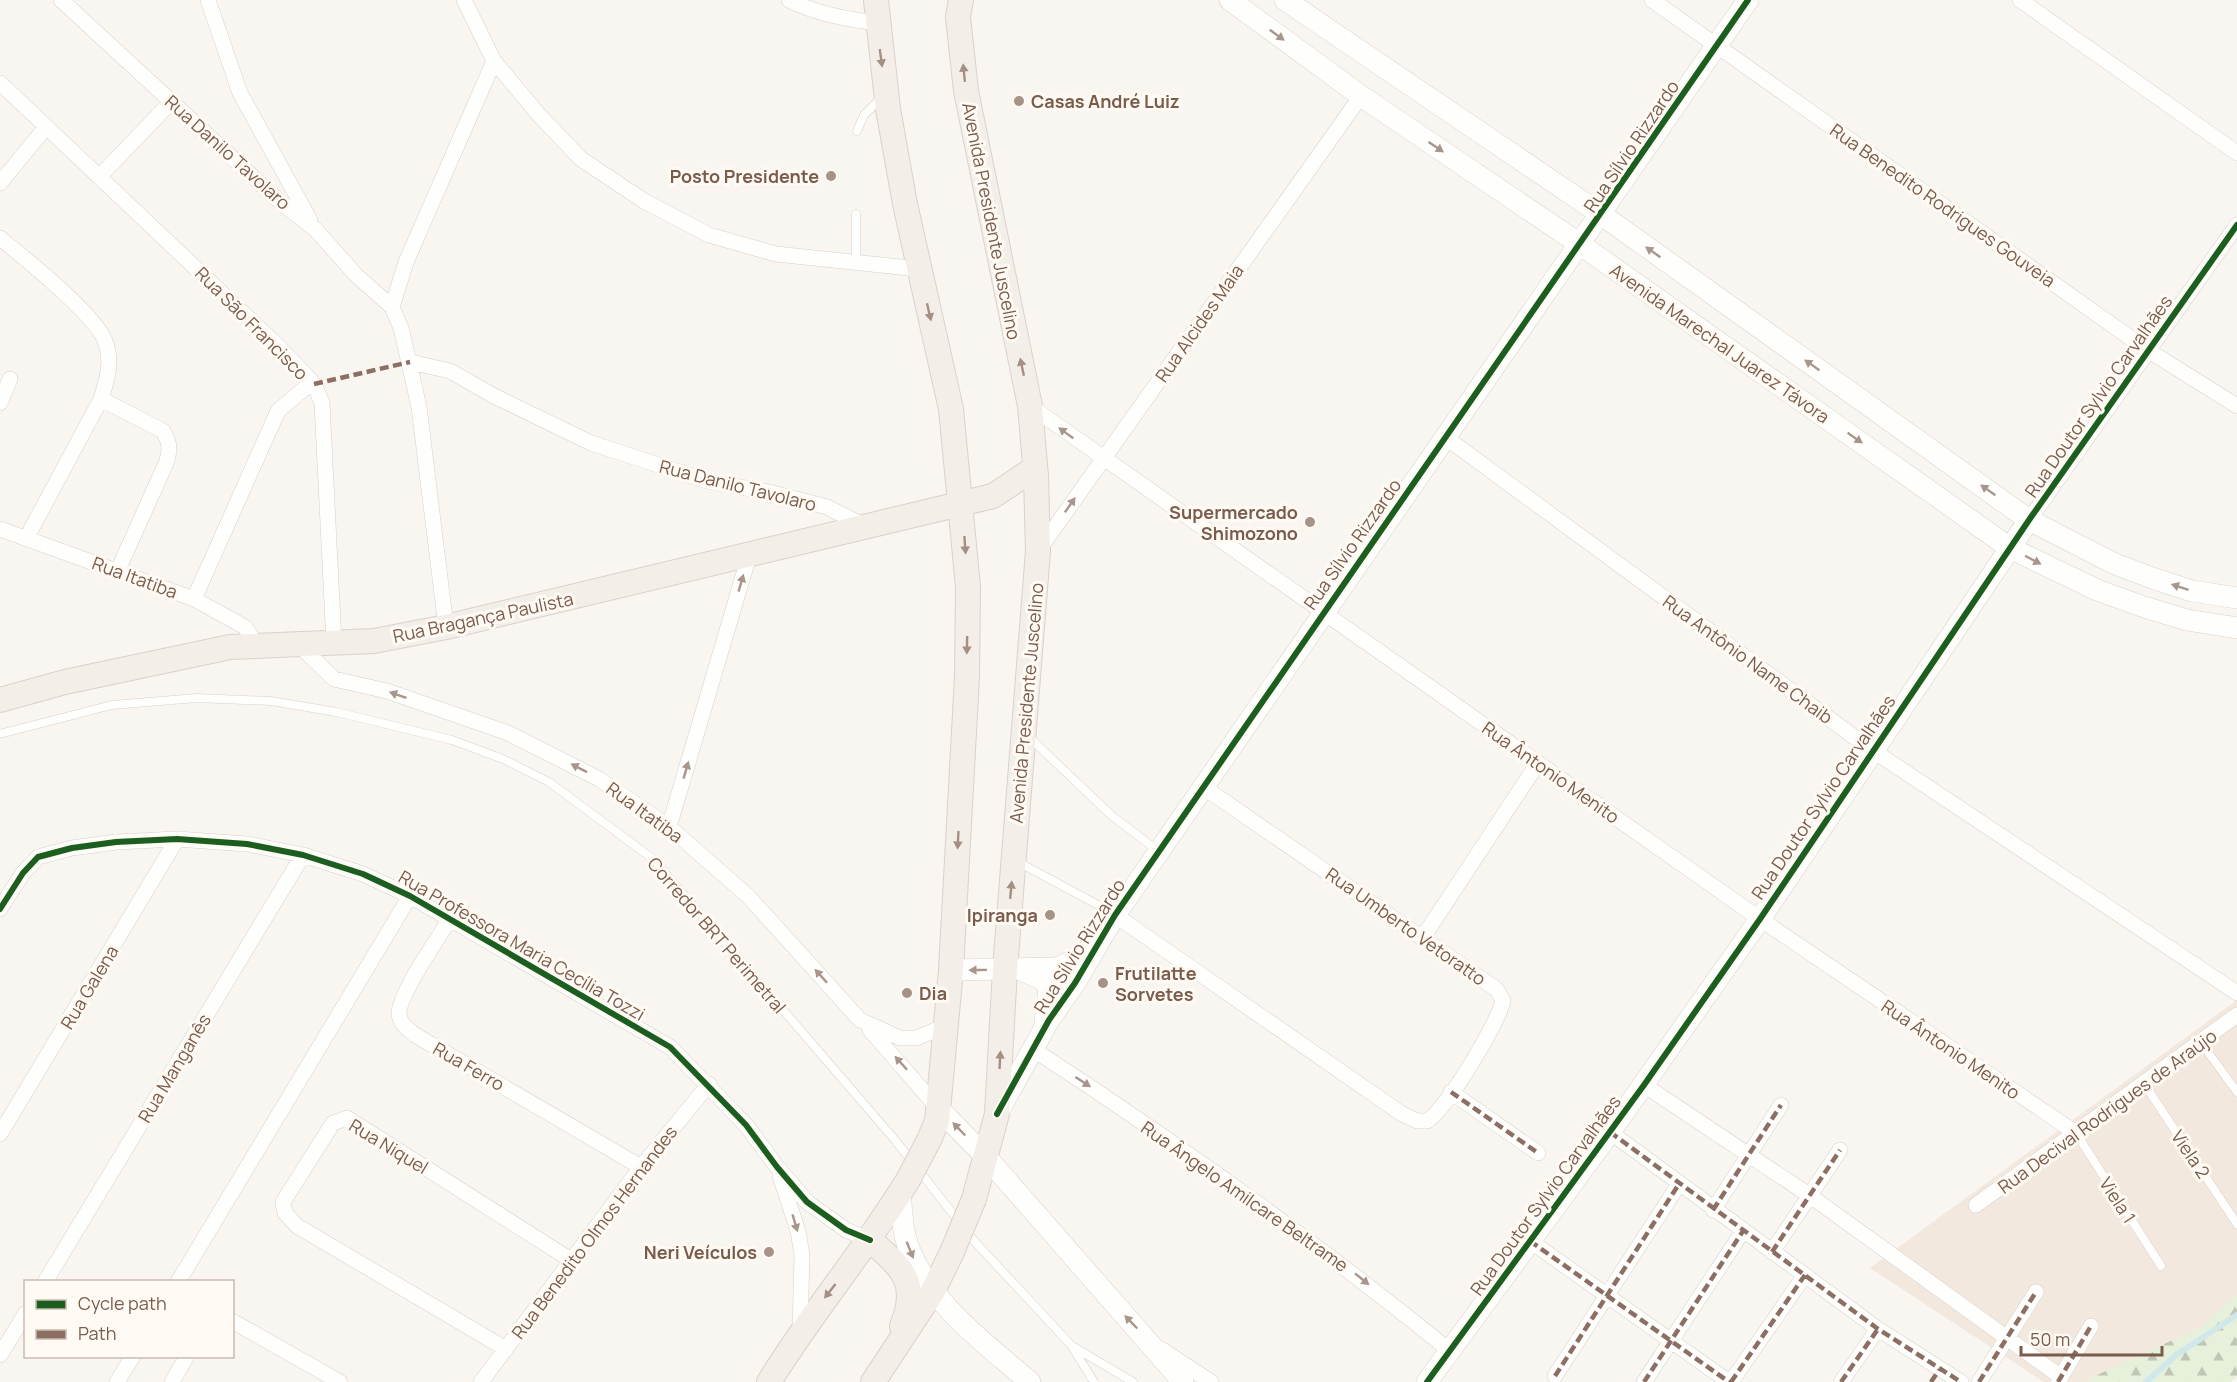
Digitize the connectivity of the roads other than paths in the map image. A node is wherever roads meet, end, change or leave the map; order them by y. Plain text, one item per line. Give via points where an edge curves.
1 (61, 0) edge
2 (208, 0) edge
3 (464, 0) edge
4 (789, 0) edge
5 (961, 0) edge
6 (1230, 0) edge
7 (1285, 0) edge
8 (1652, 0) edge
9 (1748, 0) edge
10 (2020, 0) edge
11 (876, 12) edge
12 (1717, 45) junction
13 (494, 61) junction
14 (0, 82) edge
15 (886, 93) junction
16 (1361, 96) junction
17 (172, 101) junction
18 (46, 127) junction
19 (857, 131) dead end
20 (2237, 153) edge
21 (100, 176) junction
22 (0, 183) edge
23 (856, 214) dead end
24 (1602, 215) junction
25 (2237, 225) edge
26 (315, 229) junction
27 (0, 238) edge
28 (1581, 244) junction
29 (856, 264) junction
30 (919, 269) junction
31 (392, 307) junction
32 (2149, 351) junction
33 (410, 362) junction
34 (10, 379) dead end
35 (314, 384) junction
36 (101, 399) junction
37 (0, 403) edge
38 (1030, 406) junction
39 (2237, 406) edge
40 (1445, 437) junction
41 (1103, 459) junction
42 (1035, 468) junction
43 (962, 505) junction
44 (2029, 520) junction
45 (868, 527) junction
46 (0, 529) edge
47 (27, 537) junction
48 (2010, 548) junction
49 (1038, 551) junction
50 (749, 556) junction
51 (118, 570) junction
52 (2237, 598) edge
53 (194, 599) junction
54 (1323, 611) junction
55 (228, 615) junction
56 (446, 627) junction
57 (2237, 628) edge
58 (334, 643) junction
59 (298, 644) junction
60 (256, 645) junction
61 (230, 647) junction
62 (0, 700) edge
63 (1024, 732) junction
64 (0, 734) edge
65 (1872, 750) junction
66 (1538, 763) junction
67 (1202, 786) junction
68 (669, 826) junction
69 (177, 840) junction
70 (1158, 851) junction
71 (303, 855) junction
72 (1014, 859) junction
73 (410, 896) junction
74 (0, 909) edge
75 (1115, 915) junction
76 (450, 919) junction
77 (1760, 919) junction
78 (1423, 937) junction
79 (1102, 938) junction
80 (1011, 969) junction
81 (951, 970) junction
82 (2237, 993) edge
83 (2237, 1016) edge
84 (860, 1020) junction
85 (946, 1026) junction
86 (1043, 1031) junction
87 (2202, 1044) junction
88 (1034, 1050) junction
89 (708, 1084) junction
90 (1644, 1085) junction
91 (2145, 1085) junction
92 (1451, 1092) junction
93 (2237, 1092) edge
94 (1781, 1105) dead end
95 (938, 1108) junction
96 (997, 1114) junction
97 (1610, 1132) junction
98 (2076, 1133) junction
99 (0, 1134) edge
100 (1840, 1150) dead end
101 (1538, 1153) dead end
102 (1749, 1154) junction
103 (987, 1158) junction
104 (641, 1167) junction
105 (777, 1167) junction
106 (1678, 1184) junction
107 (904, 1186) junction
108 (1809, 1196) junction
109 (1976, 1205) dead end
110 (1713, 1210) junction
111 (2237, 1224) edge
112 (1743, 1231) junction
113 (870, 1240) junction
114 (1530, 1241) junction
115 (1772, 1252) junction
116 (571, 1260) junction
117 (896, 1263) junction
118 (851, 1264) junction
119 (2161, 1266) dead end
120 (1804, 1275) junction
121 (46, 1280) edge
122 (179, 1280) edge
123 (933, 1291) junction
124 (2036, 1292) dead end
125 (1607, 1296) junction
126 (24, 1316) edge
127 (234, 1322) edge
128 (2091, 1326) dead end
129 (1878, 1329) junction
130 (800, 1332) junction
131 (2006, 1338) junction
132 (1148, 1341) junction
133 (1672, 1341) junction
134 (1071, 1345) junction
135 (506, 1348) junction
136 (1449, 1350) junction
137 (0, 1355) edge
138 (890, 1356) junction
139 (132, 1358) edge
140 (186, 1358) edge
141 (1555, 1376) dead end
142 (1935, 1376) edge
143 (2059, 1379) edge
144 (782, 1380) edge
145 (118, 1382) edge
146 (172, 1382) edge
147 (340, 1382) edge
148 (481, 1382) edge
149 (873, 1382) edge
150 (1030, 1382) edge
151 (1094, 1382) edge
152 (1133, 1382) edge
153 (1183, 1382) edge
154 (1211, 1382) edge
155 (1427, 1382) edge
156 (1644, 1382) edge
157 (1730, 1382) edge
158 (1841, 1382) edge
159 (1961, 1382) edge
160 (1979, 1382) edge

1 - 17 street, Rua Danilo Tavolaro
2 - 26 street via 240,93
3 - 13 street
4 - 11 street via 843,19
38 -> 5 main road, Avenida Presidente Juscelino via 966,91 958,17
6 -> 16 street, Avenida Marechal Juarez Távora
7 - 24 street, Avenida Marechal Juarez Távora
8 - 12 street, Rua Benedito Rodrigues Gouveia
9 - 12 street, Rua Sílvio Rizzardo
10 - 20 street
11 -> 15 main road
12 - 24 street, Rua Sílvio Rizzardo
12 - 32 street, Rua Benedito Rodrigues Gouveia
13 - 29 street via 581,159 644,201 709,235 776,254
13 - 31 street via 406,262
14 - 18 street, Rua São Francisco
15 - 19 lane via 864,115
15 - 30 main road
16 -> 28 street, Avenida Marechal Juarez Távora
16 - 41 street, Rua Alcides Maia
17 - 21 street
17 - 26 street, Rua Danilo Tavolaro via 278,200
18 - 21 street, Rua São Francisco
18 - 22 street
21 - 35 street, Rua São Francisco
23 - 29 lane
24 - 28 street, Rua Sílvio Rizzardo
44 -> 24 street, Avenida Marechal Juarez Távora
25 - 32 street, Rua Doutor Sylvio Carvalhães
26 - 31 street, Rua Danilo Tavolaro via 356,276
27 - 36 street via 52,282 101,333 109,356
28 - 40 street, Rua Sílvio Rizzardo
28 -> 48 street, Avenida Marechal Juarez Távora
29 - 30 street
30 -> 43 main road via 951,409
31 - 33 street
32 - 39 street, Rua Benedito Rodrigues Gouveia
32 - 44 street, Rua Doutor Sylvio Carvalhães
33 - 45 street, Rua Danilo Tavolaro via 450,371 610,450 707,482 826,507
33 - 56 street
34 - 37 street
35 - 53 street via 278,411
35 - 58 street, Rua São Francisco via 322,414
36 - 47 street
36 - 51 street via 163,431 171,447
41 -> 38 street, Rua Ântonio Menito
38 - 42 main road, Avenida Presidente Juscelino
40 - 54 street, Rua Sílvio Rizzardo
40 - 65 street, Rua Antônio Name Chaib
49 -> 41 street, Rua Alcides Maia
41 - 54 street, Rua Ântonio Menito
42 - 43 main road, Rua Bragança Paulista via 993,496
42 - 49 main road, Avenida Presidente Juscelino
43 - 45 main road, Rua Bragança Paulista
43 -> 81 main road via 968,587 967,676
44 - 48 street, Rua Doutor Sylvio Carvalhães
52 -> 44 street, Avenida Marechal Juarez Távora via 2192,591 2155,579 2115,564
45 - 50 main road, Rua Bragança Paulista
46 - 47 street, Rua Itatiba
47 - 51 street, Rua Itatiba
48 -> 57 street, Avenida Marechal Juarez Távora via 2097,590 2144,607 2187,620
48 - 65 street, Rua Doutor Sylvio Carvalhães
49 - 63 main road, Avenida Presidente Juscelino
50 - 56 main road, Rua Bragança Paulista
68 -> 50 street
51 - 53 street, Rua Itatiba
53 - 55 street, Rua Itatiba
54 - 66 street, Rua Ântonio Menito
54 - 67 street, Rua Sílvio Rizzardo
55 - 60 street, Rua Itatiba via 245,627
55 - 61 street
56 - 58 main road, Rua Bragança Paulista via 374,641
58 - 59 main road, Rua Bragança Paulista
59 - 60 main road, Rua Bragança Paulista
68 -> 59 street, Rua Itatiba via 600,779 508,733 387,691 334,679
60 - 61 main road, Rua Bragança Paulista
61 - 62 main road, Rua Bragança Paulista
63 - 70 lane via 1112,816
63 - 72 main road, Avenida Presidente Juscelino
64 - 134 lane, Corredor BRT Perimetral via 112,705 197,698 271,702 336,712 452,740 549,782 653,859 895,1140 975,1242
65 - 77 street, Rua Doutor Sylvio Carvalhães
65 - 82 street, Rua Antônio Name Chaib
66 - 77 street, Rua Ântonio Menito
66 - 78 street
67 - 70 street, Rua Sílvio Rizzardo
67 - 78 street, Rua Umberto Vetoratto
84 -> 68 street, Rua Itatiba via 748,896
69 - 71 street, Rua Professora Maria Cecília Tozzi via 247,844
69 - 74 street, Rua Professora Maria Cecília Tozzi via 116,842 38,857
69 - 99 street, Rua Galena
70 - 75 street, Rua Sílvio Rizzardo
71 - 73 street, Rua Professora Maria Cecília Tozzi via 363,874
71 - 121 street, Rua Manganês
72 - 75 lane
80 -> 72 main road, Avenida Presidente Juscelino
73 - 76 street, Rua Professora Maria Cecília Tozzi
73 - 122 street
75 - 79 street, Rua Sílvio Rizzardo
75 - 92 street, Rua Umberto Vetoratto via 1402,1113 1427,1121
76 - 89 street, Rua Professora Maria Cecília Tozzi via 670,1047
76 - 104 street, Rua Ferro via 405,994 399,1012 402,1024
77 - 90 street, Rua Doutor Sylvio Carvalhães
77 - 98 street, Rua Ântonio Menito
78 - 92 street, Rua Umberto Vetoratto via 1496,989 1503,1000 1494,1027
79 - 80 street, Rua Sílvio Rizzardo via 1066,965
79 - 86 street, Rua Sílvio Rizzardo
80 -> 81 street, Rua Sílvio Rizzardo
80 - 86 street via 1036,975 1049,989
96 -> 80 main road, Avenida Presidente Juscelino
81 - 85 main road
83 - 87 street, Rua Decival Rodrigues de Araújo
84 - 85 street, Rua Itatiba via 900,1038 916,1038
95 -> 84 street
85 - 95 main road
86 - 88 street, Rua Sílvio Rizzardo
87 - 91 street, Rua Decival Rodrigues de Araújo
87 - 93 lane
88 - 96 street, Rua Sílvio Rizzardo
88 -> 136 street, Rua Ângelo Amilcare Beltrame via 1352,1271
89 - 104 street, Rua Benedito Olmos Hernandes
89 - 105 street, Rua Professora Maria Cecília Tozzi via 746,1125
90 - 97 street, Rua Doutor Sylvio Carvalhães
90 - 102 street
91 - 98 street, Rua Decival Rodrigues de Araújo
91 - 111 lane, Viela 2
92 - 101 street
94 - 102 street
103 -> 95 street
95 - 107 main road, bridge via 929,1140
96 - 103 main road, Avenida Presidente Juscelino
97 - 106 street
97 - 114 street, Rua Doutor Sylvio Carvalhães
98 - 109 street, Rua Decival Rodrigues de Araújo
98 - 119 lane, Viela 1
100 - 108 street
102 - 108 street
102 - 110 street
103 - 123 main road, Avenida Presidente Juscelino, bridge via 974,1199
132 -> 103 street
104 - 116 street, Rua Benedito Olmos Hernandes
105 - 113 street, Rua Professora Maria Cecília Tozzi via 819,1212
105 -> 130 street, Rua Professora Maria Cecília Tozzi via 802,1255
106 - 110 street
106 - 125 street
107 - 113 main road
107 -> 123 street via 903,1221 910,1252
108 - 115 street
108 - 131 street
110 - 112 street
112 - 115 street
112 - 133 street
113 - 117 main road
113 - 118 main road
114 - 125 street
114 - 136 street, Rua Doutor Sylvio Carvalhães
115 - 120 street
116 - 135 street, Rua Benedito Olmos Hernandes
116 - 135 street, Rua Niquel via 347,1118 333,1123 283,1202 285,1213 297,1227
117 - 118 main road
117 - 138 main road via 904,1273 910,1294 909,1309
118 -> 130 main road
120 - 129 street
120 - 157 street
123 - 138 main road, Avenida Presidente Juscelino
123 - 150 street
124 - 131 street
125 - 133 street
125 - 141 street
126 - 137 street
127 - 147 street
128 - 143 street
129 - 142 street
129 - 158 street
130 - 144 main road
131 - 143 street
131 - 160 street
132 - 153 street
132 - 154 street
133 - 156 street
133 - 157 street
134 - 151 lane, Corredor BRT Perimetral
134 - 152 lane, Corredor BRT Perimetral
135 - 148 street, Rua Benedito Olmos Hernandes
136 - 155 street, Rua Doutor Sylvio Carvalhães
138 - 149 main road, Avenida Presidente Juscelino
139 - 145 street
140 - 146 street
142 - 159 street

